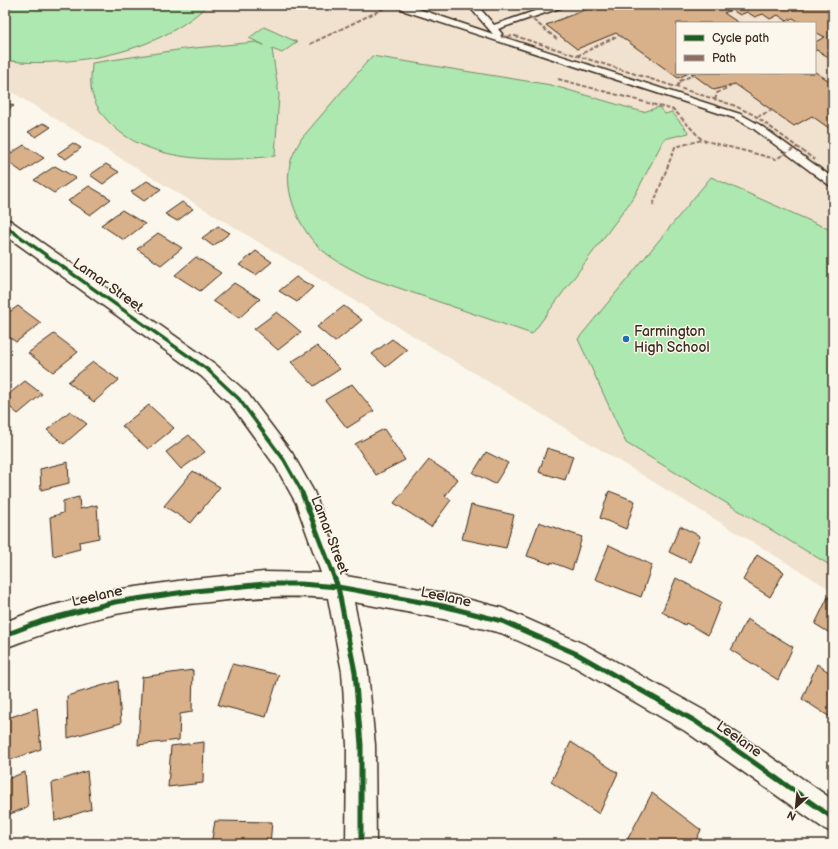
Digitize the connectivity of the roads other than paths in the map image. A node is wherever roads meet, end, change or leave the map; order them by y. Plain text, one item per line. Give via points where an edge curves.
1 (472, 5) edge
2 (560, 5) edge
3 (406, 6) edge
4 (493, 28) junction
5 (504, 40) junction
6 (833, 183) edge
7 (5, 226) edge
8 (338, 587) junction
9 (5, 635) edge
10 (833, 818) edge
11 (361, 844) edge

1 - 4 lane
2 - 4 lane
3 - 5 lane
4 - 5 lane
5 - 6 lane via 738,116
7 - 8 street, Lamar Street via 208,370 240,399 284,460 306,500
8 - 9 street, Leelane via 264,584 177,593 115,602 42,621
8 - 10 street, Leelane via 443,606 502,621 577,654 695,721
8 - 11 street, Lamar Street via 355,672 361,745

